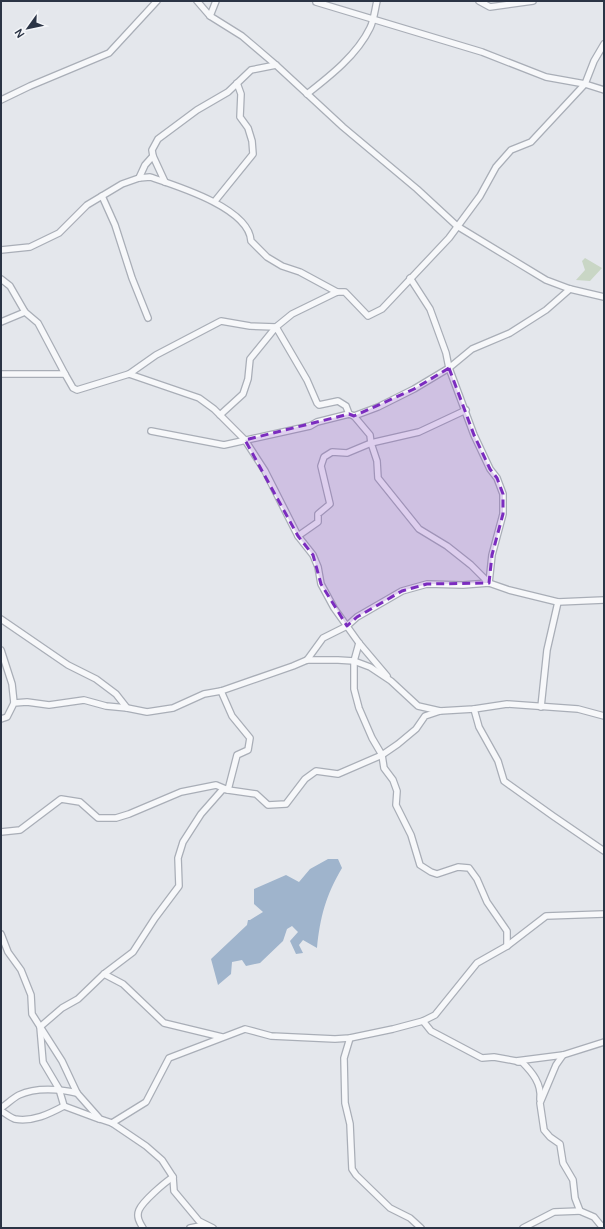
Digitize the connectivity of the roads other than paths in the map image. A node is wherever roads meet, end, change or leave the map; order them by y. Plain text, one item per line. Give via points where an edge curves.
1 (157, 1) edge
2 (197, 1) edge
3 (216, 1) edge
4 (316, 1) edge
5 (377, 1) edge
6 (479, 1) edge
7 (533, 1) edge
8 (210, 16) junction
9 (373, 18) junction
10 (604, 44) edge
11 (276, 65) junction
12 (237, 83) junction
13 (585, 84) junction
14 (604, 90) edge
15 (306, 94) junction
16 (1, 100) edge
17 (153, 156) junction
18 (140, 178) junction
19 (165, 182) junction
20 (102, 196) junction
21 (215, 201) junction
22 (457, 226) junction
23 (1, 250) edge
24 (410, 278) junction
25 (1, 279) edge
26 (570, 289) junction
27 (337, 292) junction
28 (604, 297) edge
29 (25, 312) junction
30 (148, 318) dead end
31 (1, 322) edge
32 (276, 327) junction
33 (449, 368) junction
34 (1, 374) edge
35 (65, 374) junction
36 (129, 374) junction
37 (466, 410) junction
38 (220, 415) junction
39 (352, 415) junction
40 (151, 431) dead end
41 (245, 440) junction
42 (371, 443) junction
43 (298, 536) junction
44 (489, 583) junction
45 (604, 600) edge
46 (558, 602) junction
47 (1, 619) edge
48 (347, 626) junction
49 (359, 643) junction
50 (1, 650) edge
51 (307, 660) junction
52 (354, 661) junction
53 (391, 681) junction
54 (221, 691) junction
55 (14, 703) junction
56 (542, 706) junction
57 (127, 708) junction
58 (474, 709) junction
59 (440, 711) junction
60 (604, 716) edge
61 (1, 719) edge
62 (382, 755) junction
63 (228, 790) junction
64 (1, 832) edge
65 (604, 851) edge
66 (604, 914) edge
67 (1, 934) edge
68 (507, 946) junction
69 (104, 974) junction
70 (423, 1021) junction
71 (40, 1027) junction
72 (223, 1037) junction
73 (350, 1038) junction
74 (604, 1042) edge
75 (563, 1055) junction
76 (516, 1061) junction
77 (59, 1089) junction
78 (77, 1093) junction
79 (540, 1103) junction
80 (64, 1106) junction
81 (1, 1110) edge
82 (100, 1119) junction
83 (112, 1123) junction
84 (173, 1177) junction
85 (580, 1211) junction
86 (205, 1225) junction
87 (142, 1226) edge
88 (134, 1228) edge
89 (190, 1228) edge
90 (213, 1228) edge
91 (422, 1228) edge
92 (523, 1228) edge
93 (603, 1228) edge

1 - 16 street via 109,54
2 - 8 street
3 - 8 street
4 - 9 street
5 - 9 street
6 - 7 street via 490,7
8 - 11 street via 242,36
9 - 13 street via 407,31 482,52 546,77
9 - 15 street via 370,28 357,48 335,71
10 - 13 street
11 - 12 street via 251,70
11 - 15 street
12 - 17 street via 228,92 197,110 158,139 152,150
12 - 21 street via 241,94 240,117 248,128 253,154
13 - 14 street
13 - 22 street via 531,142 511,150 496,167 480,196
15 - 22 street
17 - 18 street via 145,165
17 - 19 street
18 - 19 street via 150,176
18 - 20 street
19 - 21 street
20 - 23 street via 86,205 59,233 30,247
20 - 30 street via 118,232
21 - 27 street via 244,225 250,232 251,241 268,257
22 - 24 street via 449,238
22 - 26 street via 546,280
24 - 27 street via 382,309 368,316 345,292
24 - 33 street via 430,310
25 - 29 street via 10,286
26 - 28 street
26 - 33 street via 546,310 510,333 472,349
27 - 32 street via 292,314
29 - 31 street
29 - 35 street via 38,323
32 - 36 street via 221,321 156,355
32 - 38 street via 250,359 243,394
32 - 39 street via 307,380 317,403 319,405 338,401 346,406
33 - 37 street
33 - 39 street via 378,407
34 - 35 street
35 - 36 street via 77,390
36 - 38 street via 199,398
37 - 42 street via 419,432
37 - 44 street via 474,435 503,494 503,514 492,555
38 - 41 street
39 - 41 street
39 - 42 street via 370,435
40 - 41 street via 224,445
41 - 43 street via 265,471
42 - 43 street via 347,454 332,452 324,457 321,466 330,504 318,514 318,522
42 - 44 street via 377,460 378,478 419,529 447,546
43 - 48 street via 313,555 322,584
44 - 46 street
44 - 48 street via 427,584 402,591 356,617
45 - 46 street
46 - 56 street via 547,650
47 - 57 street via 68,665 96,679 116,694
48 - 49 street
48 - 51 street via 324,638
49 - 52 street
49 - 53 street
50 - 55 street via 12,684
51 - 52 street
51 - 54 street
52 - 53 street
52 - 62 street via 354,689 359,708
53 - 59 street via 418,706
54 - 57 street via 204,694 174,708 147,712
54 - 63 street via 232,716 250,738 248,750 237,755
55 - 57 street via 49,705 84,700
55 - 61 street via 6,717
56 - 58 street via 507,704
56 - 60 street via 578,709
58 - 59 street
58 - 65 street via 479,727 498,761 504,781
59 - 62 street via 425,716 416,729
62 - 63 street via 338,774 316,771 305,779 286,804 268,805 256,794
62 - 68 street via 384,768 393,780 397,792 396,805 411,835 420,865 437,874 458,867 469,868 487,902 507,930
63 - 64 street via 216,785 181,792 116,818 98,818 80,802 60,799 20,830
63 - 69 street via 223,789 201,814 183,842 178,858 179,886 133,952
66 - 68 street via 546,916
67 - 71 street via 8,952 21,970 31,995 32,1014
68 - 70 street via 477,963 435,1015
69 - 71 street via 78,999 62,1008
69 - 72 street via 124,984 164,1023
70 - 73 street
70 - 76 street via 431,1031 482,1058 494,1057
71 - 77 street via 43,1062
71 - 78 street via 62,1061
72 - 73 street via 245,1029 271,1036 305,1039
72 - 83 street via 169,1058 146,1102
73 - 91 street via 344,1058 345,1103 350,1124 352,1169 390,1208 410,1218
74 - 75 street
75 - 76 street
75 - 79 street
76 - 79 street via 522,1062 536,1079 541,1093
77 - 78 street
77 - 80 street
77 - 81 street via 19,1095
78 - 82 street
79 - 85 street via 544,1130 560,1144 563,1163 573,1180 575,1198
80 - 81 street via 44,1116 14,1119
80 - 82 street
82 - 83 street
83 - 84 street via 157,1155
84 - 86 street via 174,1191
84 - 87 street via 139,1210 138,1218
85 - 92 street via 554,1212
85 - 93 street via 594,1218
86 - 89 street
86 - 90 street
87 - 88 street

